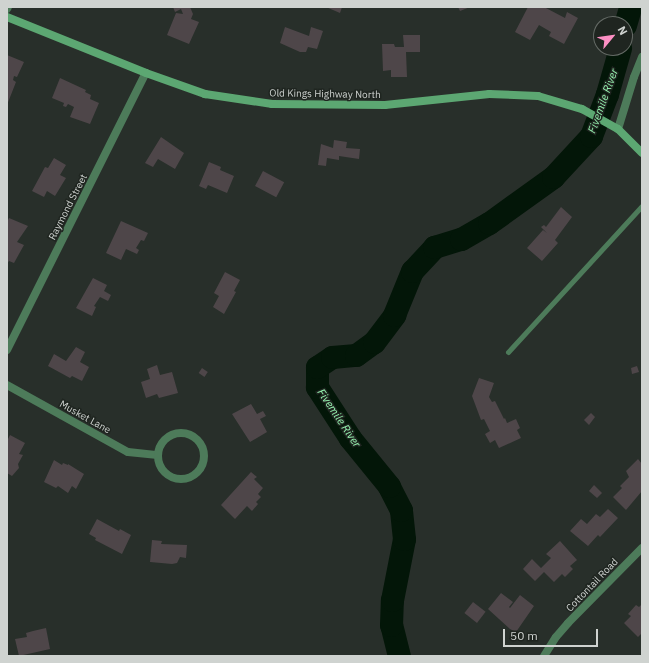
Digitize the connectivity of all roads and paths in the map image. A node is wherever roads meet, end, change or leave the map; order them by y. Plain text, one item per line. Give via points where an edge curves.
1 (7, 17) edge
2 (642, 57) edge
3 (146, 73) junction
4 (618, 129) junction
5 (642, 153) edge
6 (642, 206) edge
7 (7, 350) edge
8 (508, 352) dead end
9 (7, 384) edge
10 (158, 455) junction
11 (642, 548) edge
12 (544, 656) edge

1 - 3 main road, Old Kings Highway North
2 - 4 street
3 - 4 main road, Old Kings Highway North via 204,94 272,104 385,105 489,94 538,96 577,108
3 - 7 street, Raymond Street
4 - 5 main road, Old Kings Highway North
6 - 8 lane
9 - 10 street, Musket Lane via 128,452
10 - 10 street via 159,464 164,472 180,479 197,473 204,456 203,447 198,440 191,434 182,432 165,439
11 - 12 street, Cottontail Road via 560,633

